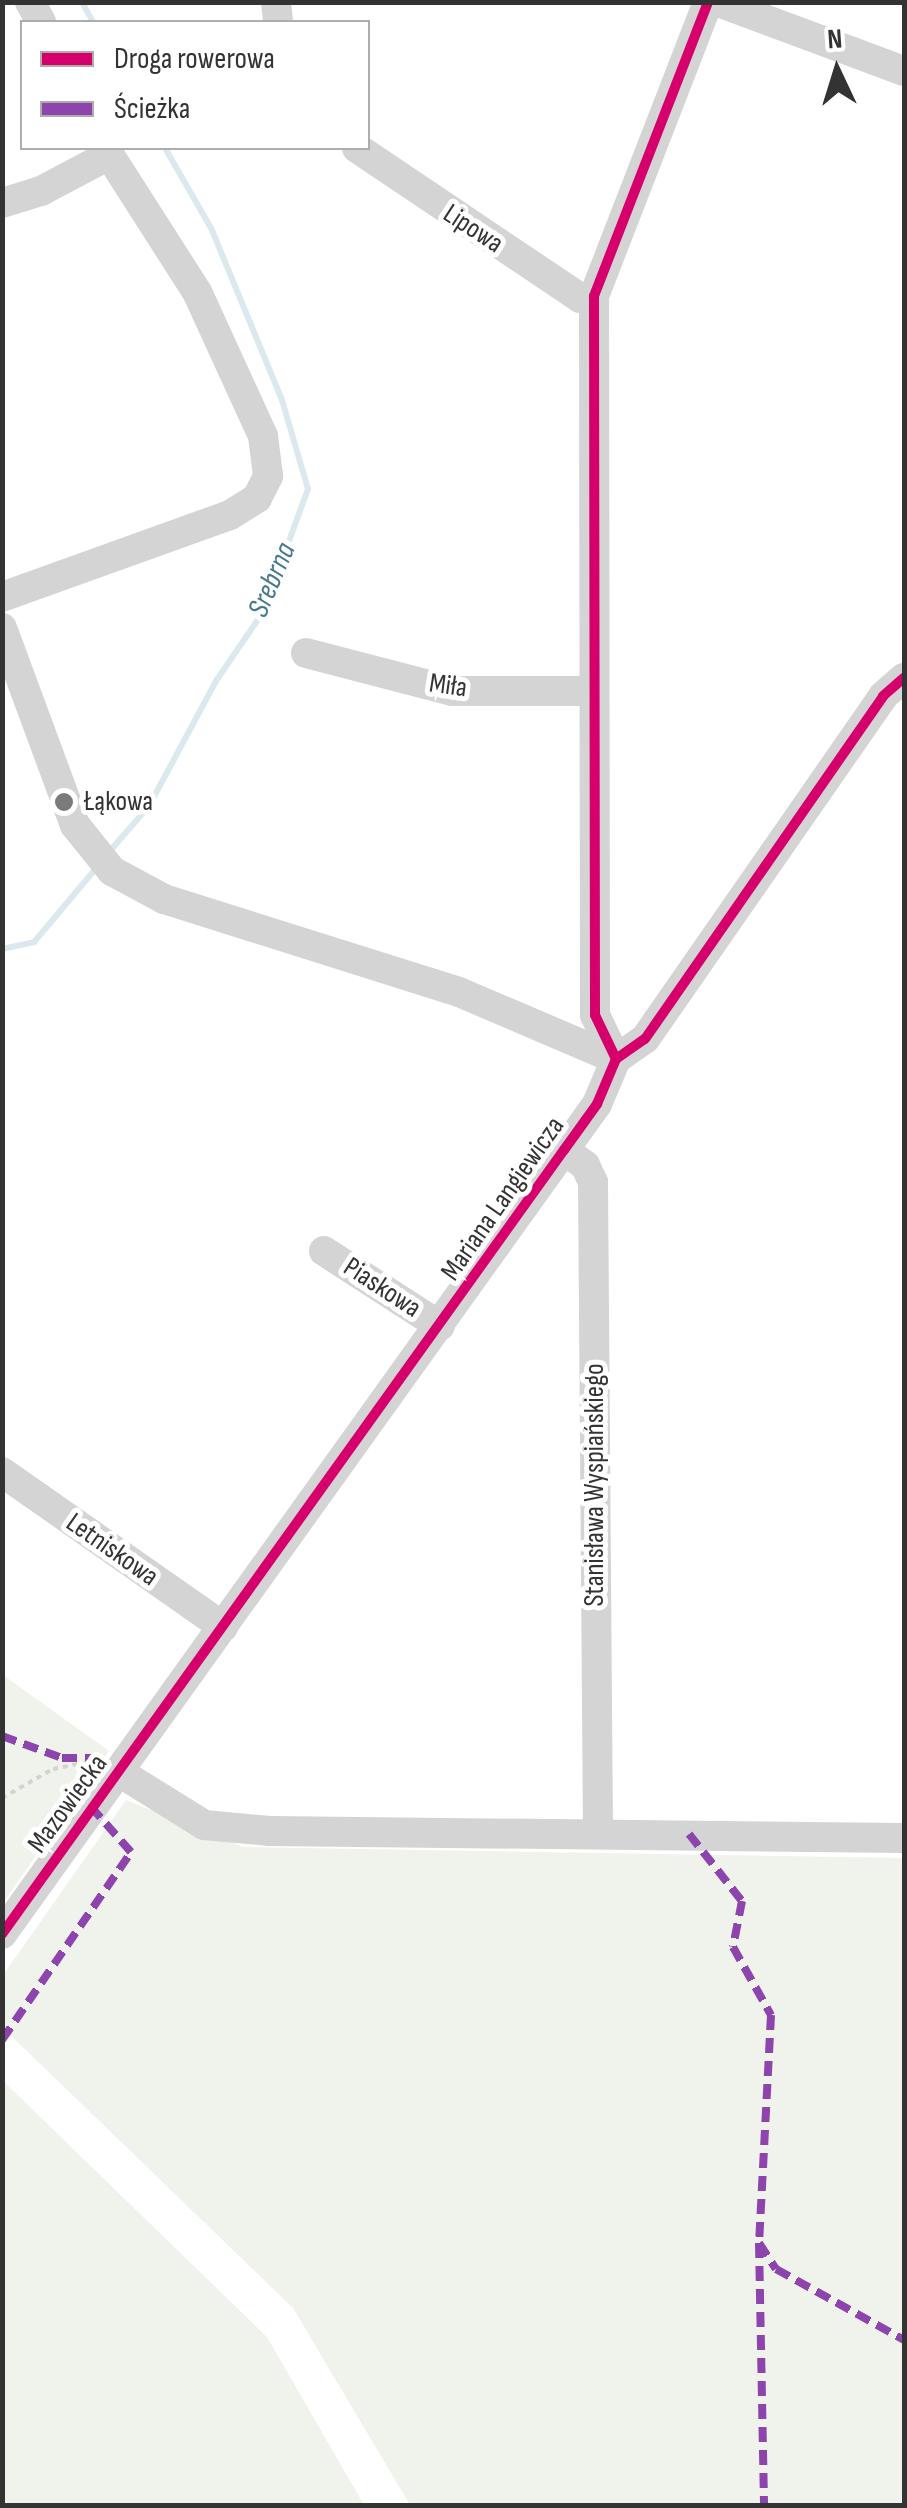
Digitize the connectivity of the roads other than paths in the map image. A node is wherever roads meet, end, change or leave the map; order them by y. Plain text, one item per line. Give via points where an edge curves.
1 (708, 2) edge
2 (718, 2) edge
3 (904, 71) edge
4 (360, 150) edge
5 (107, 151) edge
6 (2, 203) edge
7 (594, 296) junction
8 (2, 597) edge
9 (2, 628) edge
10 (306, 653) dead end
11 (904, 678) edge
12 (594, 691) junction
13 (616, 1059) junction
14 (564, 1150) junction
15 (324, 1251) dead end
16 (440, 1326) junction
17 (2, 1472) edge
18 (223, 1627) junction
19 (127, 1761) junction
20 (598, 1833) junction
21 (904, 1838) edge
22 (2, 1934) edge

1 - 7 street
2 - 3 street
4 - 7 street, Lipowa via 580,298
5 - 6 street via 41,191
5 - 8 street via 198,292 268,452 268,476 256,498
7 - 12 street
9 - 13 street via 86,846 127,881 164,899 460,992
10 - 12 street, Miła via 452,691
11 - 13 street, Mariana Langiewicza via 884,696 645,1039
12 - 13 street via 594,1015
13 - 14 street, Mariana Langiewicza via 597,1104
14 - 16 street, Mariana Langiewicza
14 - 20 street, Stanisława Wyspiańskiego via 585,1166 594,1192
15 - 16 street, Piaskowa
16 - 18 street, Mariana Langiewicza
17 - 18 street, Letniskowa
18 - 19 street, Mariana Langiewicza
19 - 20 street via 204,1825 270,1832
19 - 22 street, Mazowiecka
20 - 21 street

